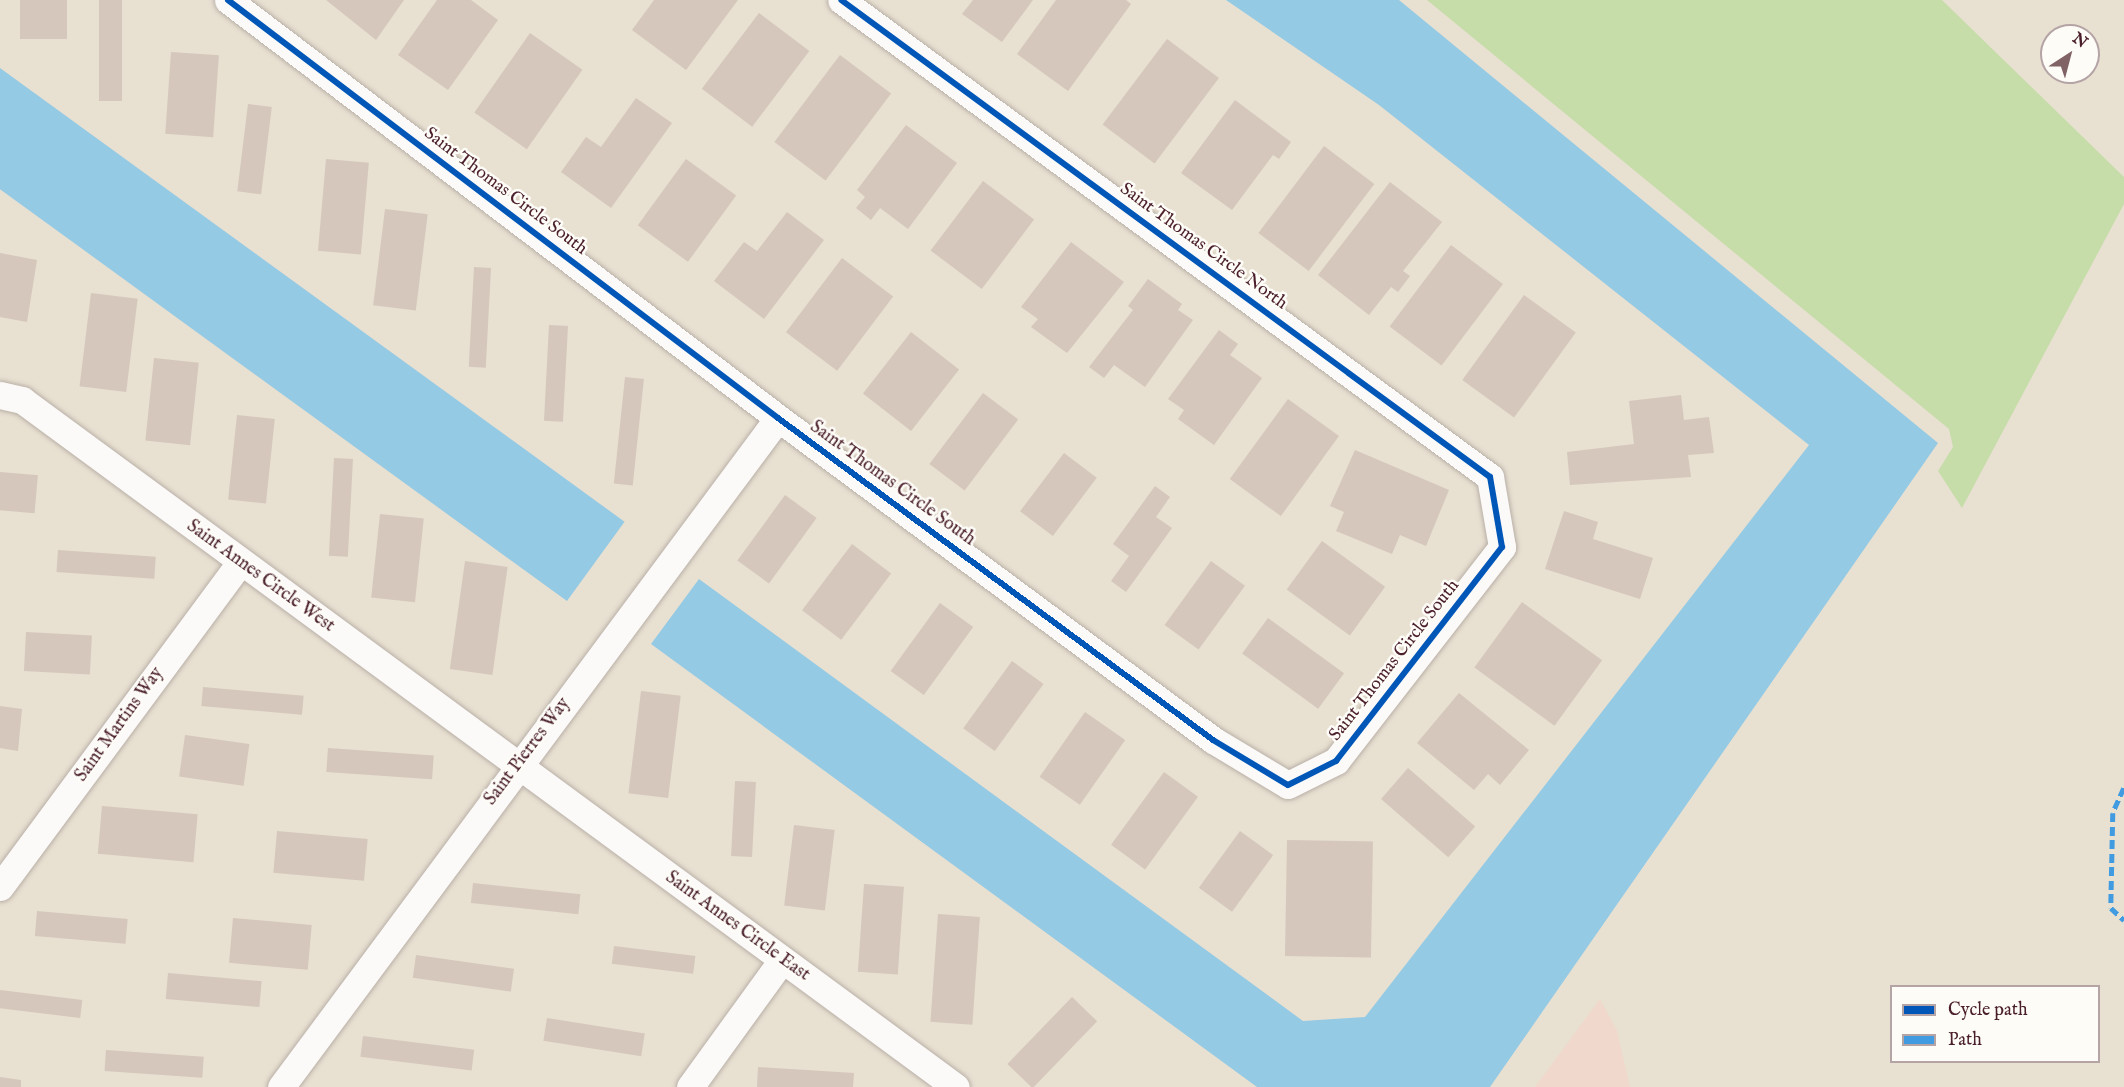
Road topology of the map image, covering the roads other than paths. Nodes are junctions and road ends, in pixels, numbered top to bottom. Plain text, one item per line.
1 (228, 0) edge
2 (841, 0) edge
3 (0, 395) edge
4 (778, 418) junction
5 (1502, 547) joint
6 (240, 563) junction
7 (518, 766) junction
8 (0, 887) edge
9 (782, 960) junction
10 (281, 1087) edge
11 (690, 1087) edge
12 (956, 1087) edge

1 - 4 street, Saint Thomas Circle South
2 - 5 street, Saint Thomas Circle North
3 - 6 street, Saint Annes Circle West
4 - 5 street, Saint Thomas Circle South
4 - 7 street, Saint Pierres Way
6 - 7 street, Saint Annes Circle West
6 - 8 street, Saint Martins Way
7 - 9 street, Saint Annes Circle East
7 - 10 street, Saint Pierres Way
9 - 11 street
9 - 12 street, Saint Annes Circle East

